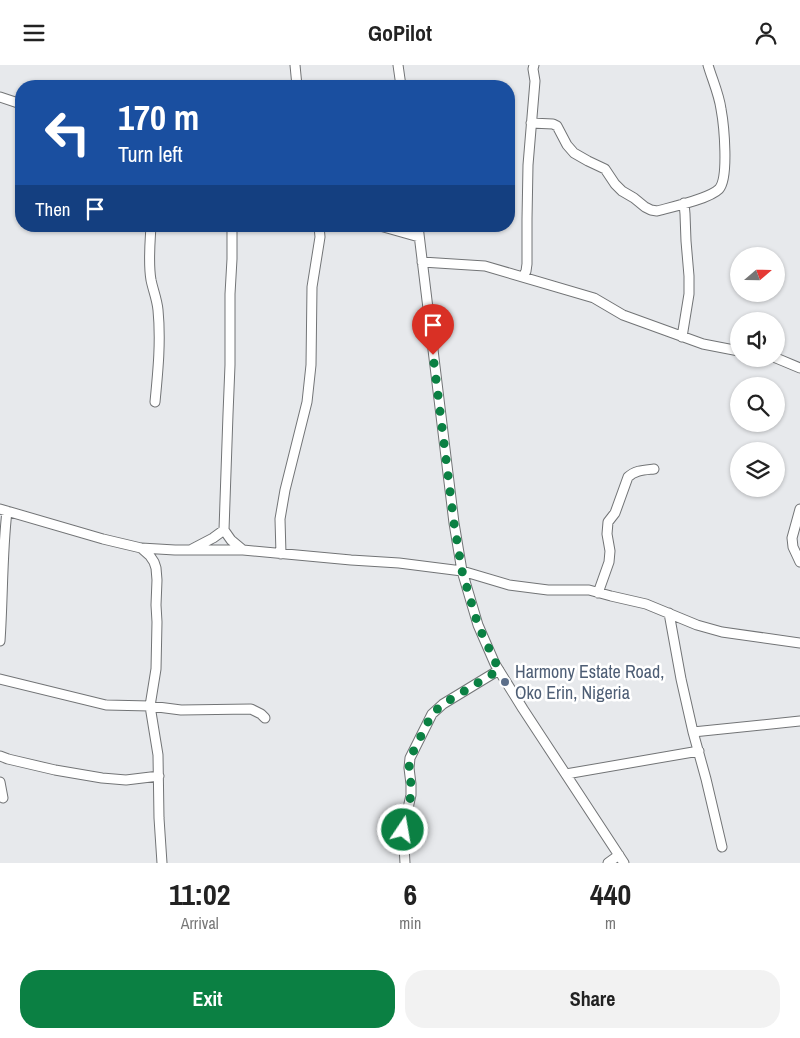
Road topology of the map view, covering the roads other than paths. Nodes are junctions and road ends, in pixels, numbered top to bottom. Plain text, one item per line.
1 (295, 65) edge
2 (398, 65) edge
3 (534, 65) edge
4 (708, 65) edge
5 (296, 80) edge
6 (400, 80) edge
7 (0, 97) edge
8 (15, 102) edge
9 (531, 123) junction
10 (684, 203) junction
11 (151, 232) edge
12 (232, 232) edge
13 (320, 232) edge
14 (401, 232) edge
15 (419, 232) edge
16 (419, 237) junction
17 (422, 262) junction
18 (523, 277) junction
19 (682, 337) junction
20 (730, 349) edge
21 (785, 362) edge
22 (800, 369) edge
23 (155, 402) dead end
24 (654, 469) dead end
25 (800, 509) edge
26 (3, 510) edge
27 (224, 530) junction
28 (141, 547) junction
29 (166, 549) junction
30 (191, 549) junction
31 (243, 550) junction
32 (281, 554) junction
33 (800, 562) edge
34 (156, 568) junction
35 (462, 571) junction
36 (598, 593) junction
37 (669, 613) junction
38 (0, 641) edge
39 (800, 643) edge
40 (499, 670) junction
41 (0, 679) edge
42 (150, 706) junction
43 (265, 718) dead end
44 (800, 721) edge
45 (693, 732) junction
46 (699, 751) junction
47 (0, 756) edge
48 (566, 774) junction
49 (159, 777) junction
50 (0, 782) edge
51 (2, 798) dead end
52 (722, 847) dead end
53 (622, 859) edge
54 (162, 863) edge
55 (405, 863) edge
56 (608, 863) edge

1 - 5 street
2 - 6 street
3 - 9 street
4 - 10 street
7 - 8 street
9 - 10 street
9 - 18 street
10 - 19 street
11 - 23 street
12 - 27 street
13 - 32 street
14 - 16 street
15 - 16 street
16 - 17 street
17 - 18 street
17 - 35 street
18 - 19 street
19 - 20 street
21 - 22 street
24 - 36 street
25 - 33 street
26 - 28 street
26 - 38 street
27 - 30 street
27 - 31 street
28 - 29 street
28 - 34 street
29 - 30 street
29 - 34 street
30 - 31 street
31 - 32 street
32 - 35 street
34 - 42 street
35 - 36 street
35 - 40 street
36 - 37 street
37 - 39 street
37 - 45 street
40 - 48 street
40 - 55 street
41 - 42 street
42 - 43 street
42 - 49 street
44 - 45 street
45 - 46 street
46 - 48 street
46 - 52 street
47 - 49 street
48 - 53 street
49 - 54 street
50 - 51 street
53 - 56 street

